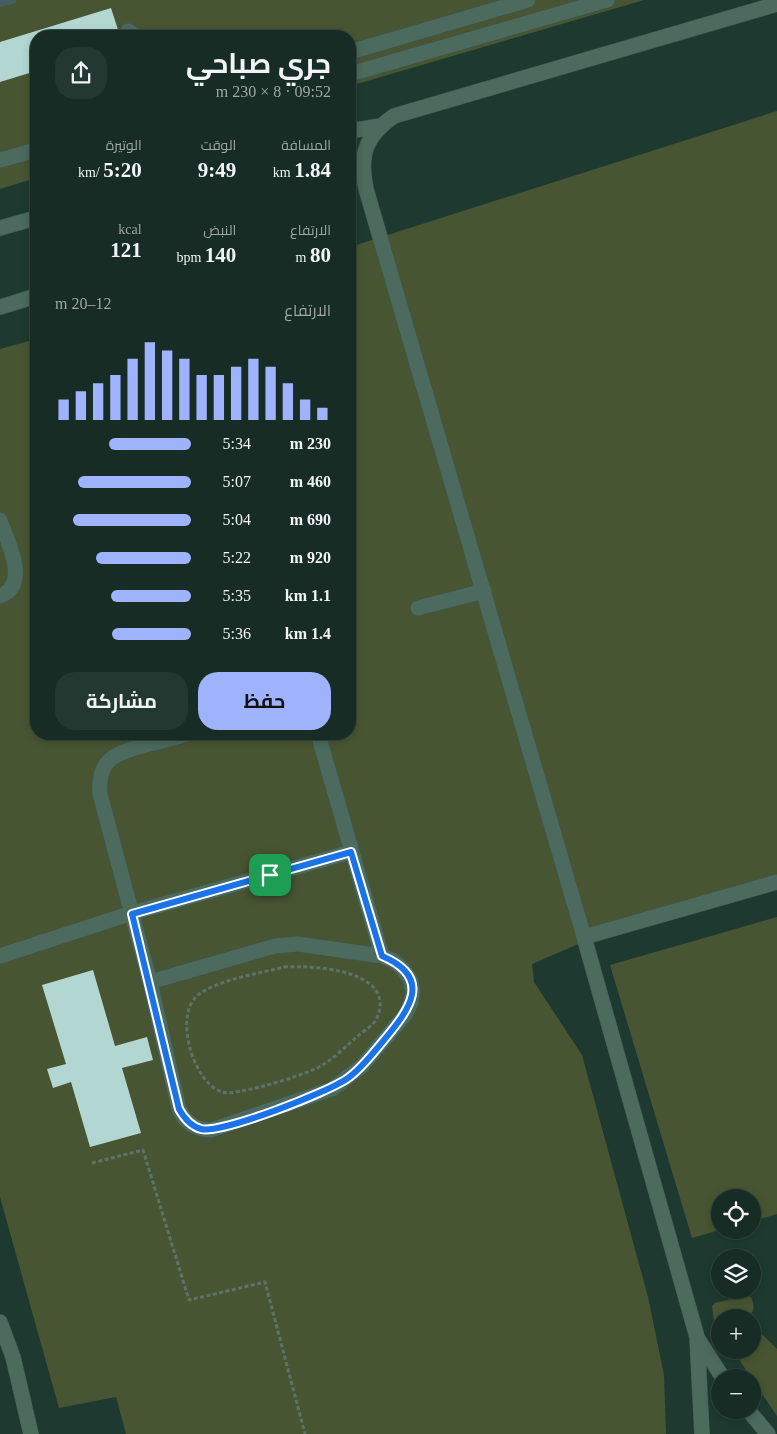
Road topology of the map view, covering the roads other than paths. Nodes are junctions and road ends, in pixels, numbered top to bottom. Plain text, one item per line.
1 (528, 0) edge
2 (607, 0) edge
3 (777, 4) edge
4 (356, 50) edge
5 (356, 72) edge
6 (380, 126) junction
7 (356, 130) edge
8 (30, 152) edge
9 (0, 160) edge
10 (30, 220) edge
11 (0, 228) edge
12 (30, 298) edge
13 (0, 307) edge
14 (0, 520) edge
15 (484, 591) junction
16 (0, 596) edge
17 (418, 608) dead end
18 (164, 740) edge
19 (320, 740) edge
20 (351, 852) junction
21 (777, 882) edge
22 (132, 914) junction
23 (584, 937) junction
24 (0, 956) edge
25 (382, 956) junction
26 (150, 982) junction
27 (0, 1322) edge
28 (697, 1337) junction
29 (717, 1369) edge
30 (756, 1419) edge
31 (31, 1434) edge
32 (702, 1434) edge
33 (768, 1434) edge

1 - 4 street
2 - 5 street
3 - 6 street
6 - 7 street
6 - 15 street
8 - 9 street
10 - 11 street
12 - 13 street
14 - 16 street
15 - 17 street
15 - 23 street
18 - 22 street
19 - 20 street
20 - 22 street
20 - 25 street
21 - 23 street
22 - 24 street
22 - 26 street
23 - 28 street
25 - 26 street
25 - 26 street
27 - 31 street
28 - 29 street
28 - 32 street
30 - 33 street

